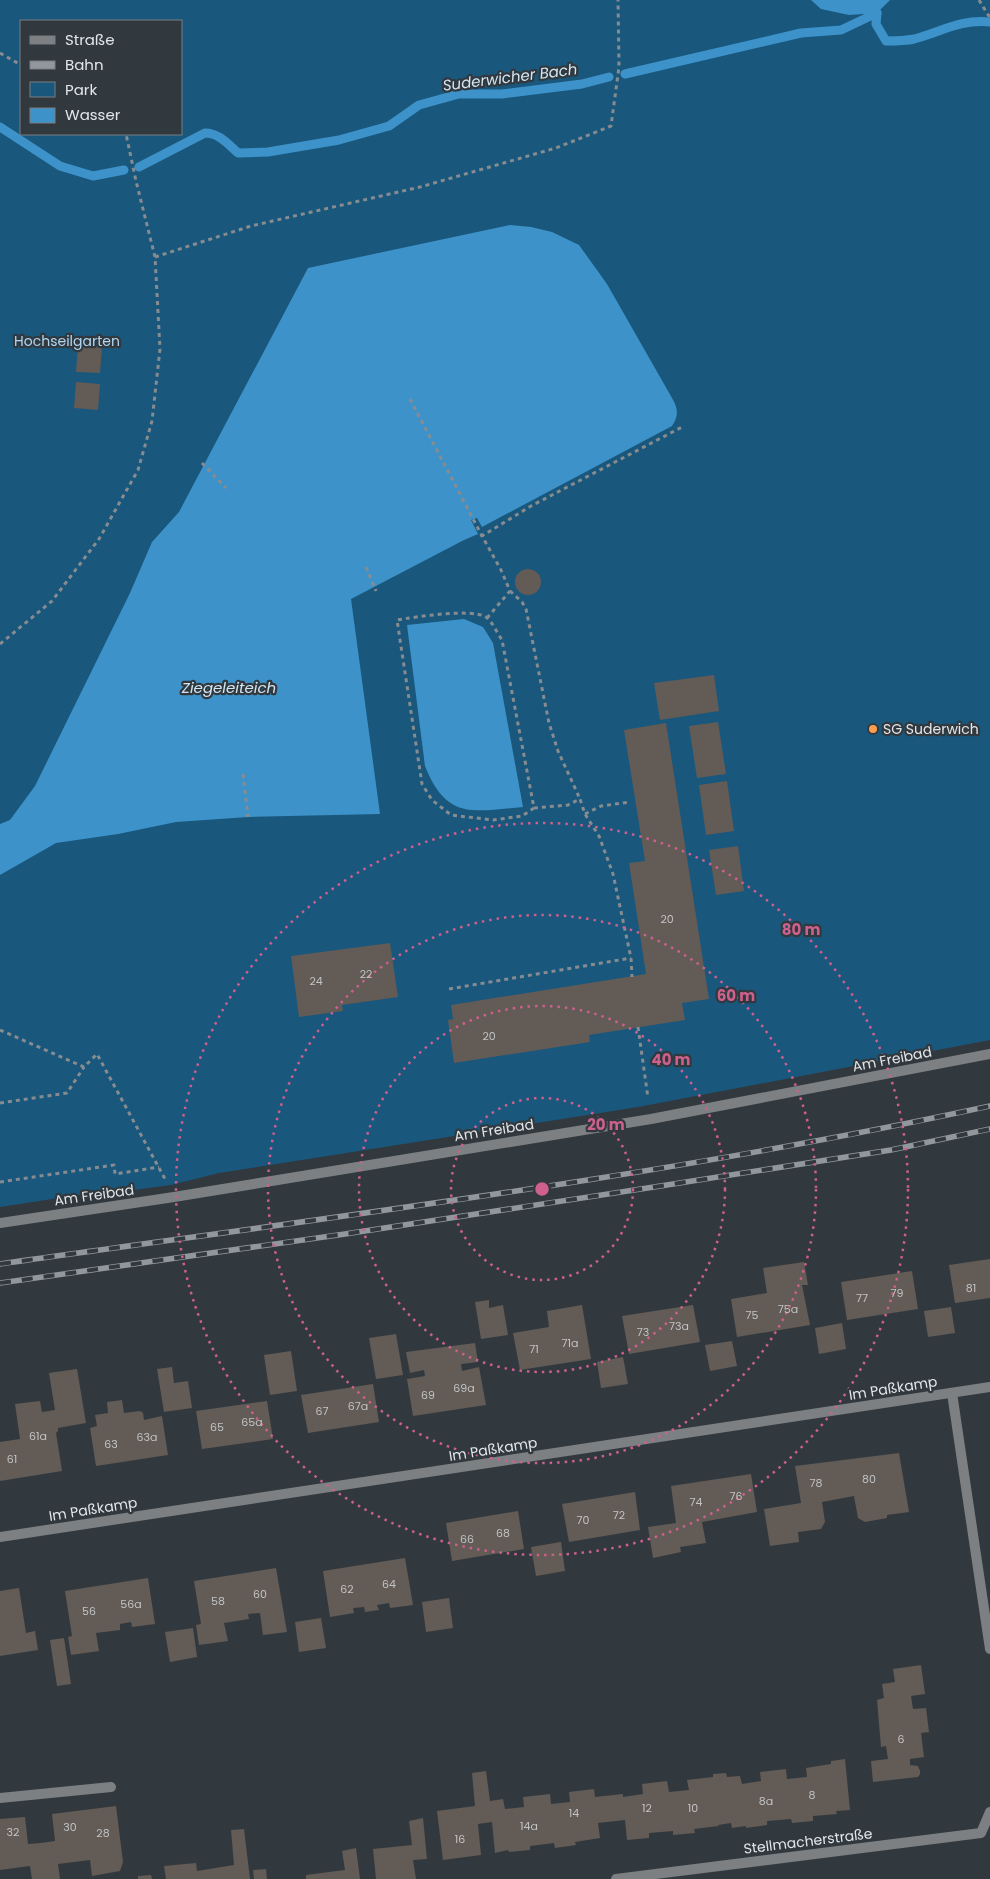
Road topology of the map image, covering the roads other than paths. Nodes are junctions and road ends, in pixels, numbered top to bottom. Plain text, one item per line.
1 (990, 1054) edge
2 (0, 1223) edge
3 (990, 1387) edge
4 (952, 1393) junction
5 (0, 1537) edge
6 (990, 1649) edge
7 (111, 1788) dead end
8 (0, 1798) edge
9 (990, 1812) edge
10 (616, 1879) edge

1 - 2 street, Am Freibad
3 - 4 street, Im Paßkamp
4 - 5 street, Im Paßkamp
4 - 6 street
7 - 8 street
9 - 10 street, Stellmacherstraße

